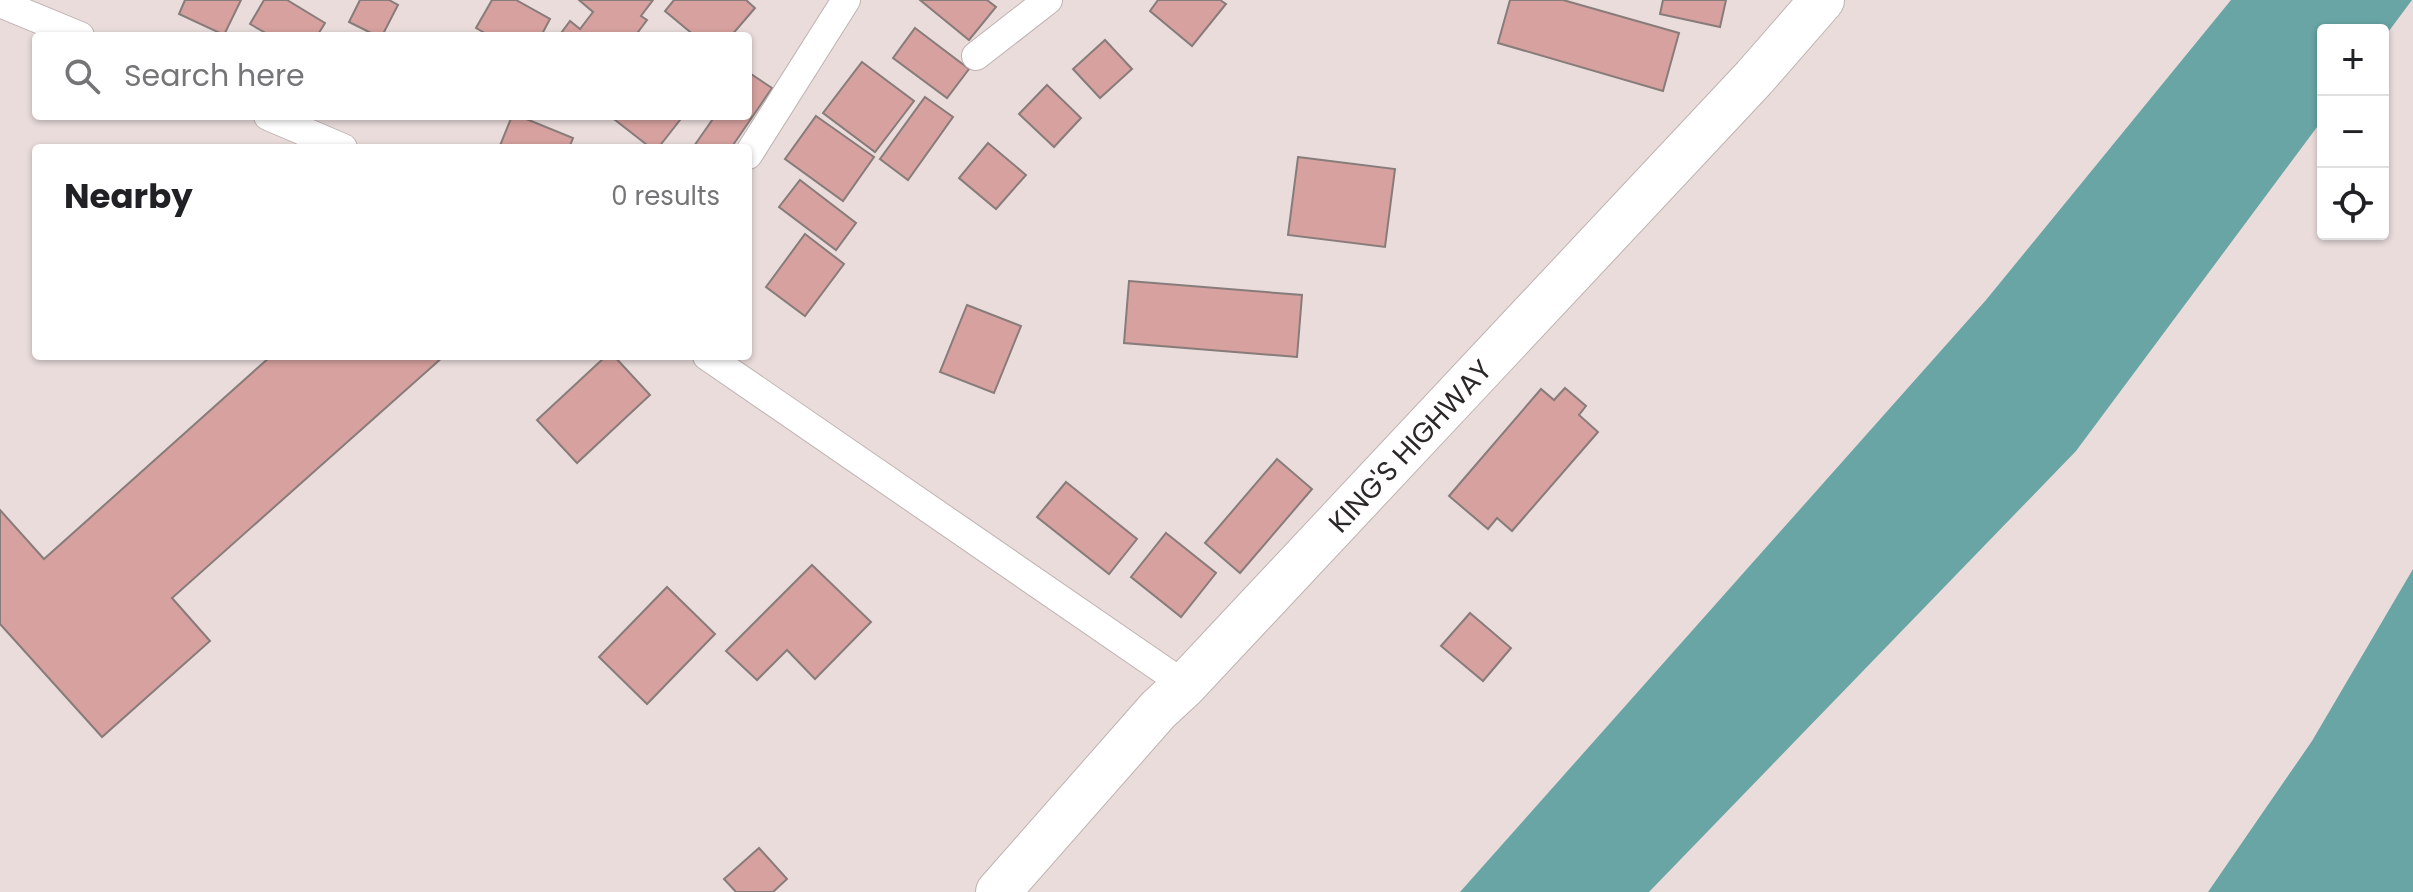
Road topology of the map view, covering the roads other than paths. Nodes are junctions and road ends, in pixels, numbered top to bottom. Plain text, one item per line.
1 (846, 0) edge
2 (1048, 0) edge
3 (1822, 0) edge
4 (3, 2) edge
5 (71, 32) edge
6 (976, 56) dead end
7 (277, 120) edge
8 (334, 144) edge
9 (752, 149) edge
10 (713, 360) edge
11 (1185, 685) junction
12 (998, 892) edge

1 - 9 street
2 - 6 street
3 - 11 highway, KING'S HIGHWAY
4 - 5 street
7 - 8 street
10 - 11 street
11 - 12 highway, KING'S HIGHWAY

